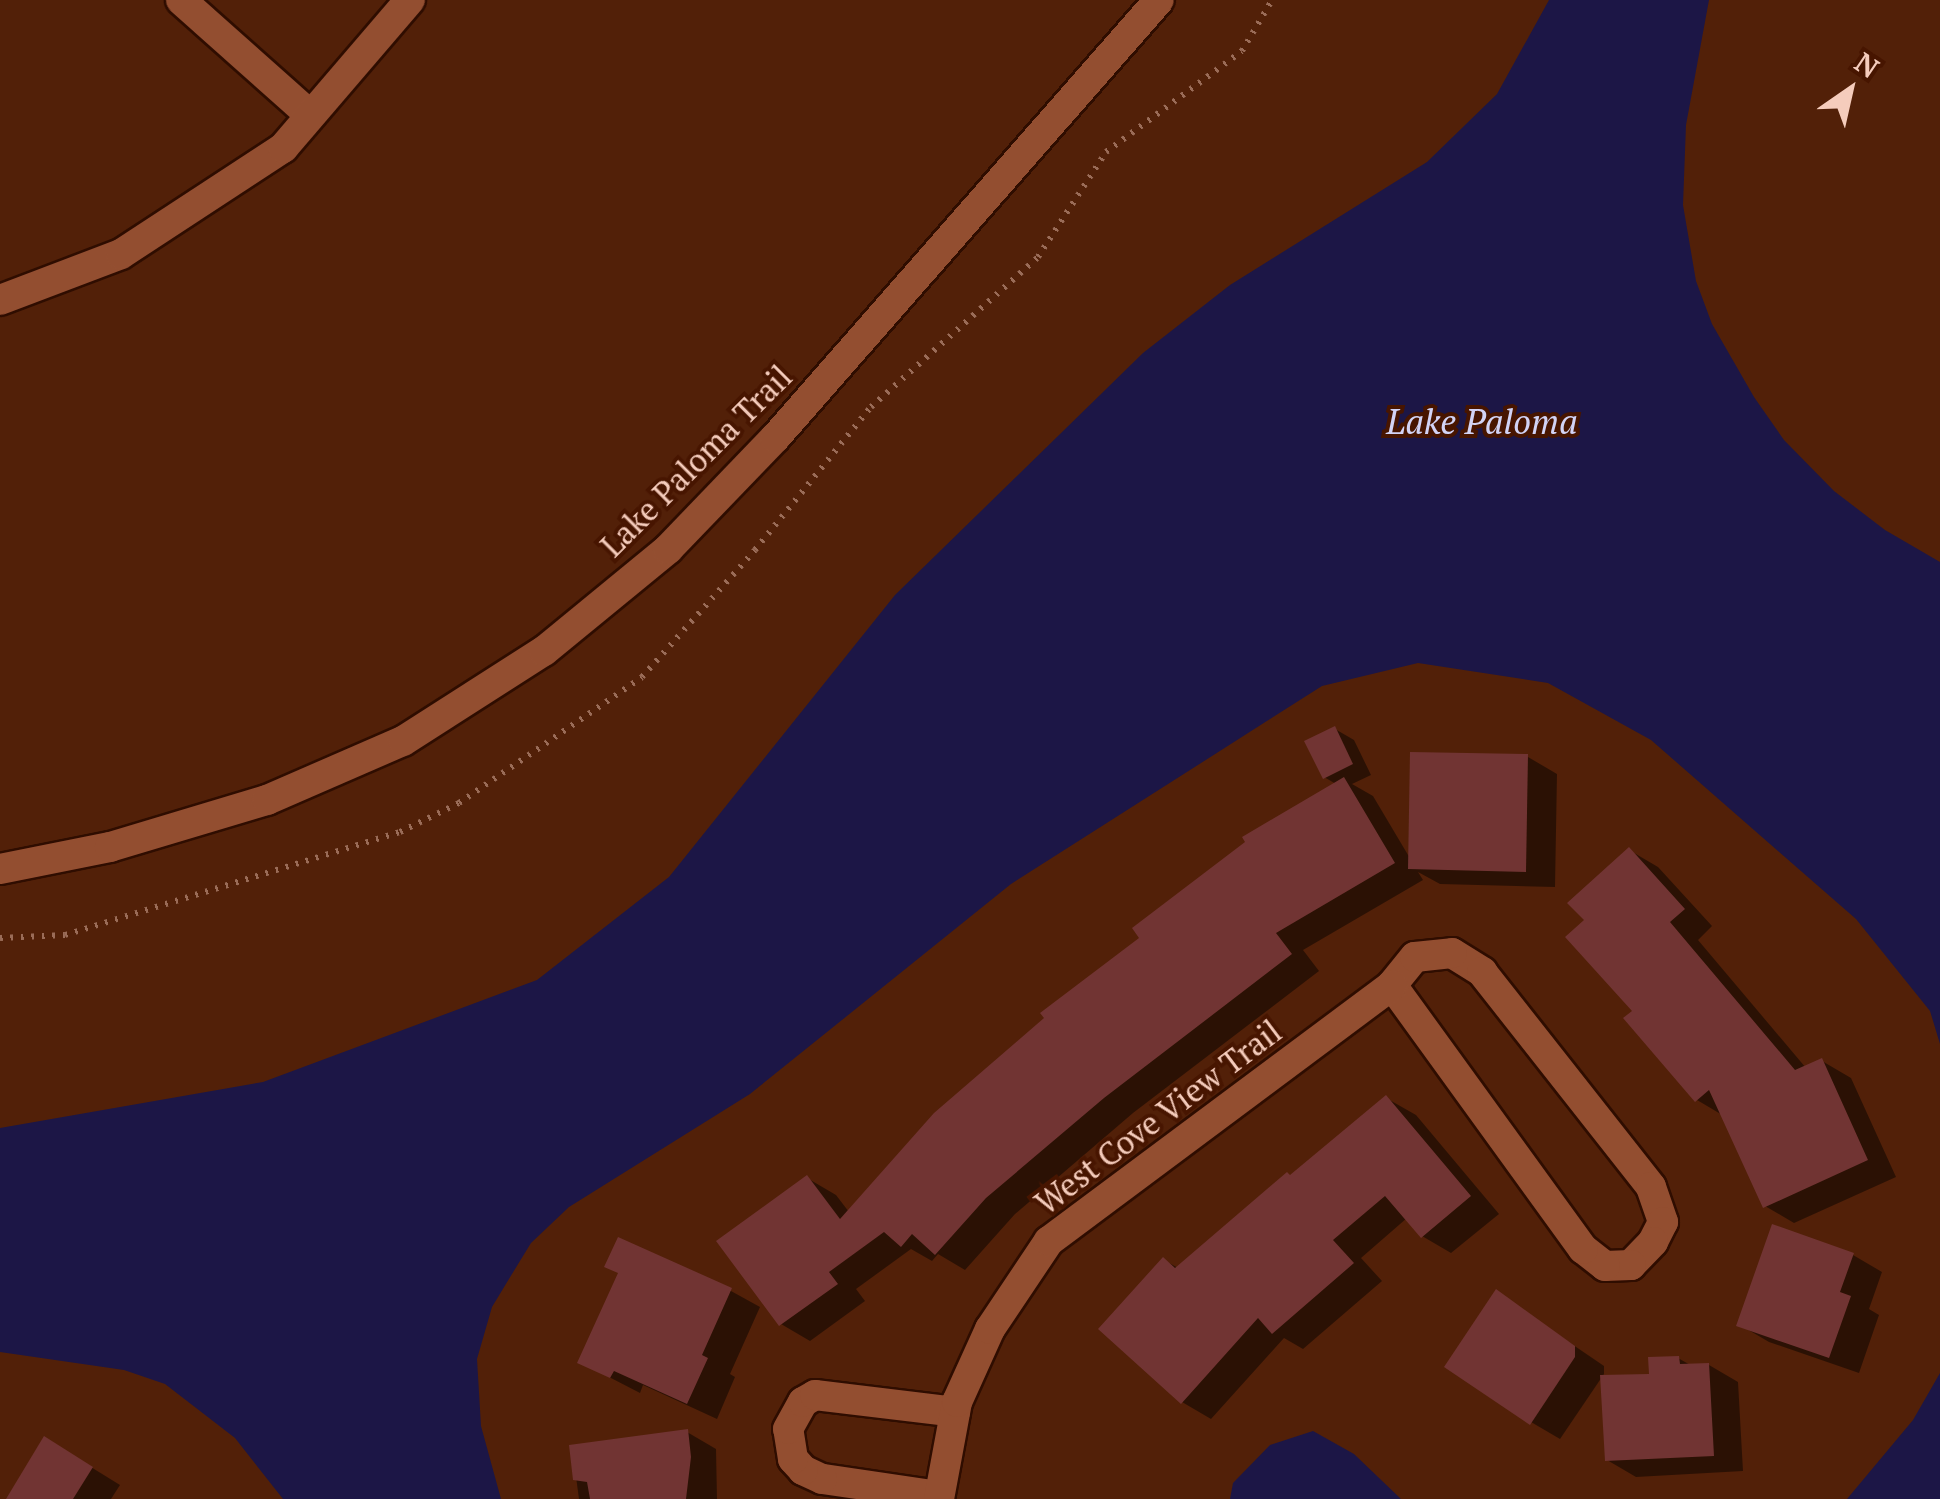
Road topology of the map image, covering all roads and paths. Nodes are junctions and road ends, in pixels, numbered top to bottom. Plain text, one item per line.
1 (181, 0) edge
2 (410, 0) edge
3 (1159, 0) edge
4 (310, 115) junction
5 (0, 300) edge
6 (0, 869) edge
7 (1392, 985) junction
8 (954, 1412) junction
9 (939, 1497) edge

1 - 4 street
2 - 4 street
3 - 6 street, Lake Paloma Trail
4 - 5 street
7 - 7 street, West Cove View Trail
7 - 8 street, West Cove View Trail
8 - 9 street, West Cove View Trail
8 - 9 street

